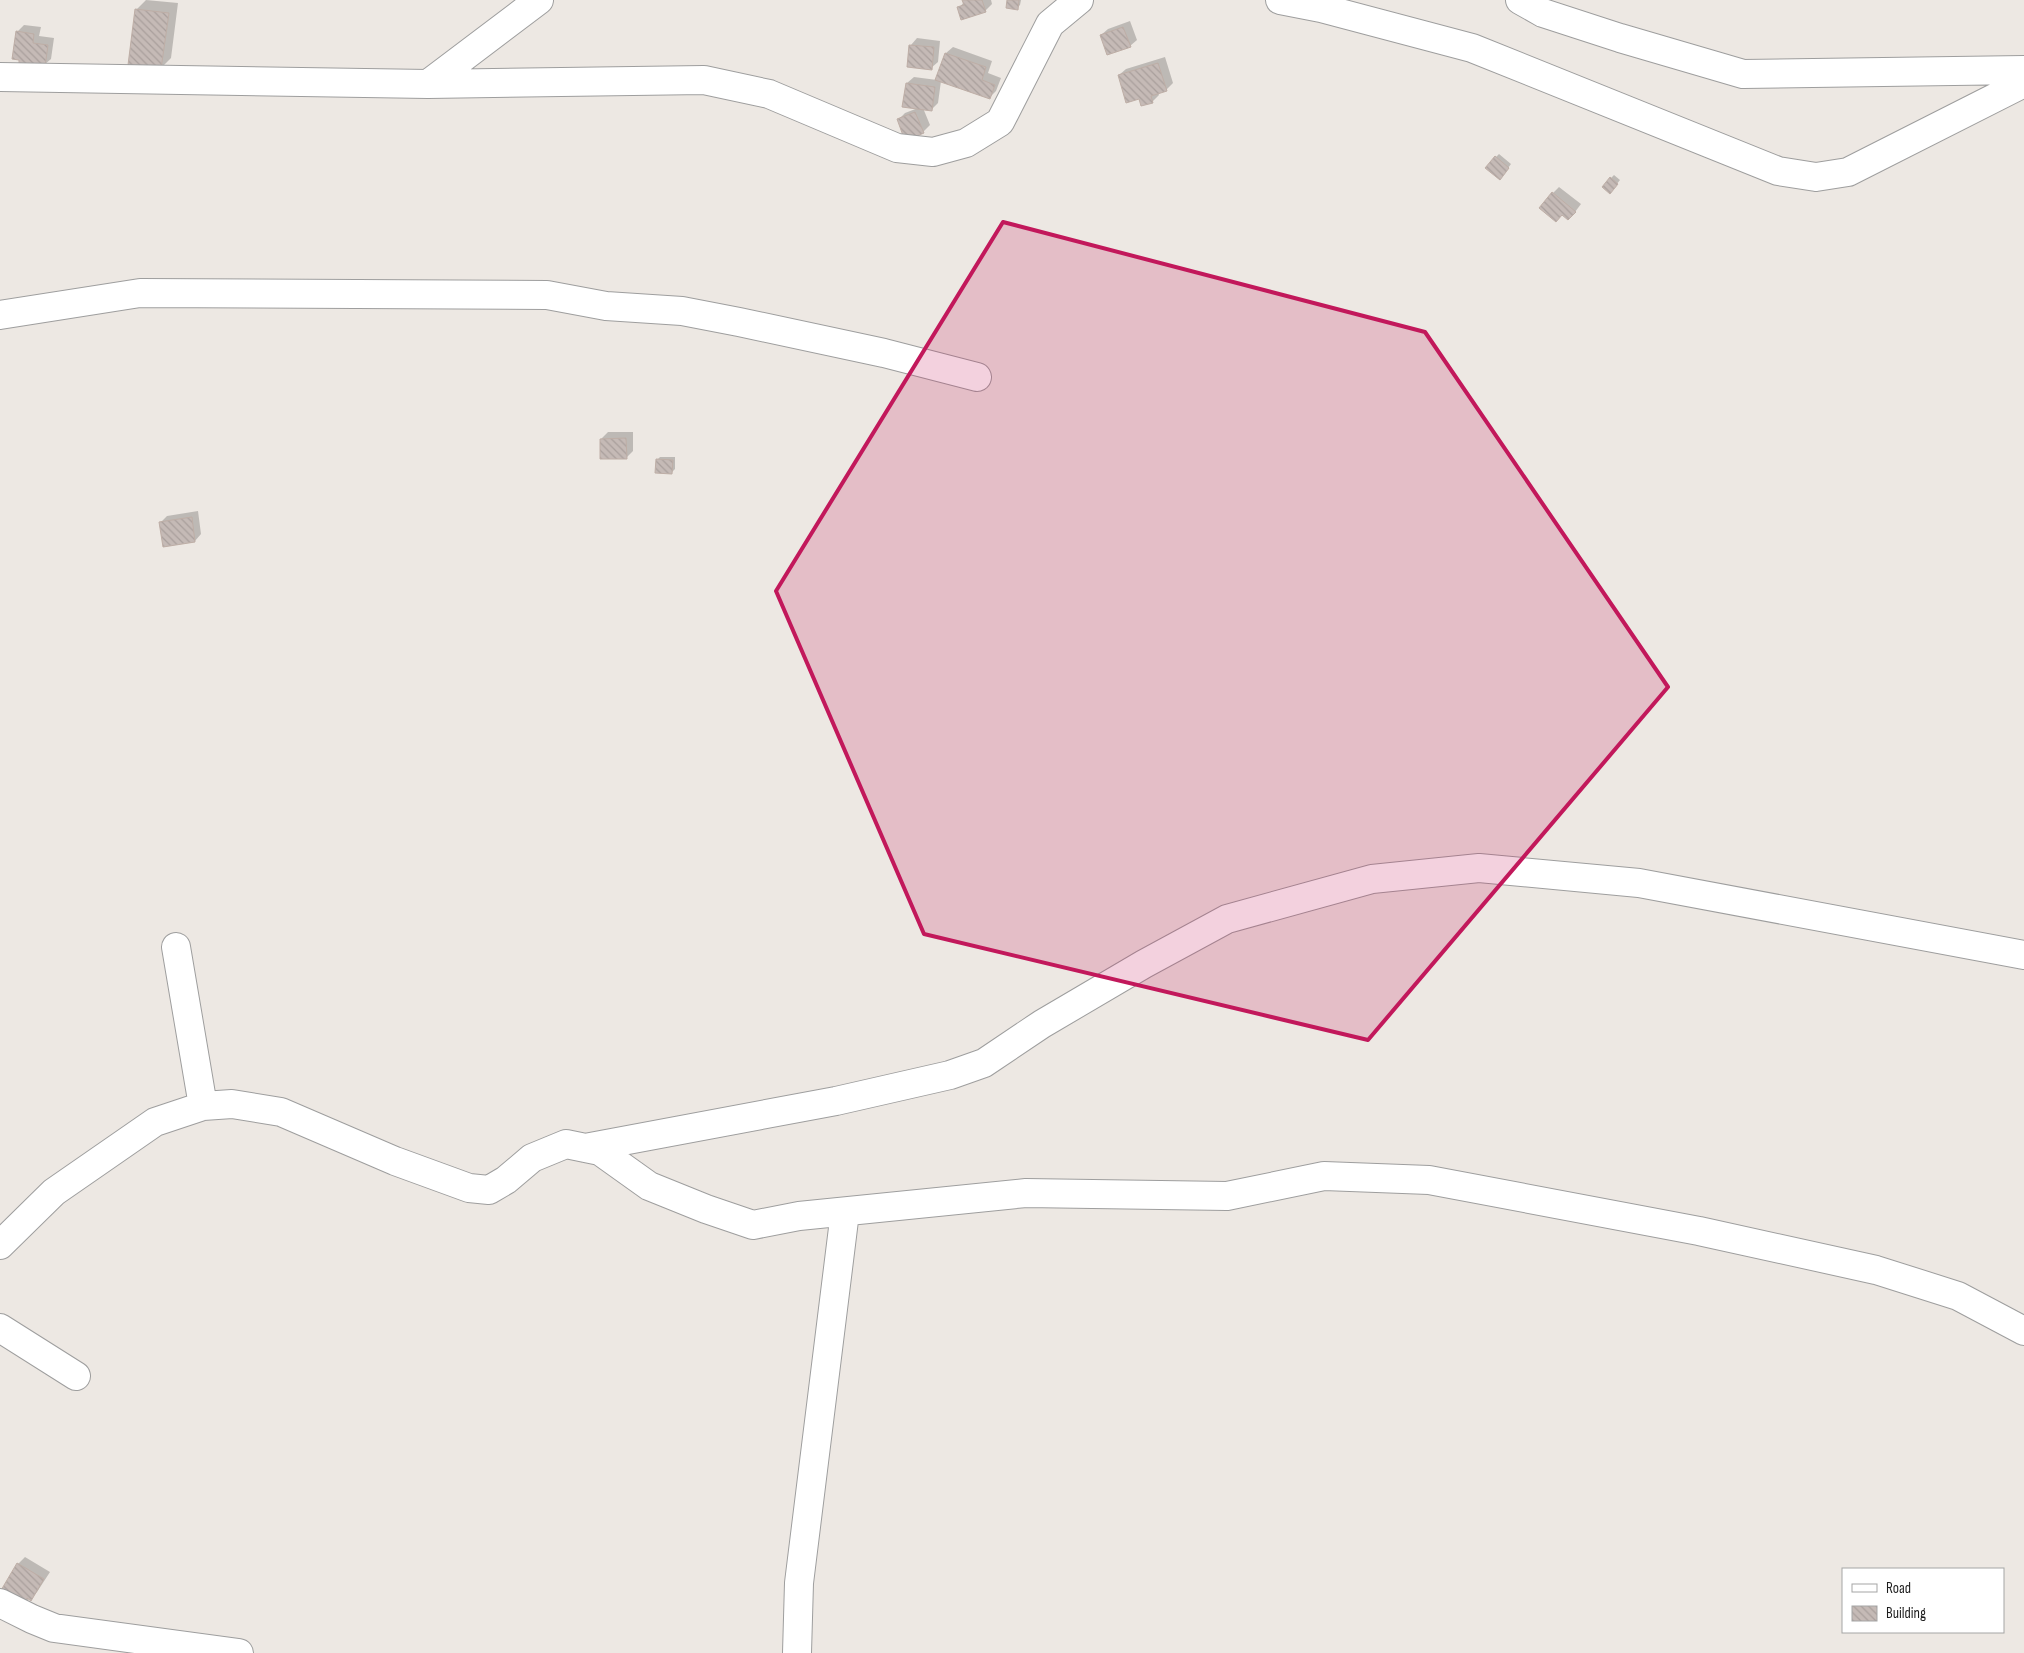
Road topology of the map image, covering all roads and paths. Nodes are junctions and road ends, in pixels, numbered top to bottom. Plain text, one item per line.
1 (539, 0) edge
2 (1079, 0) edge
3 (1280, 0) edge
4 (1520, 0) edge
5 (2024, 70) edge
6 (0, 76) edge
7 (2024, 83) edge
8 (428, 84) junction
9 (0, 315) edge
10 (977, 377) dead end
11 (176, 947) dead end
12 (2024, 955) edge
13 (203, 1106) junction
14 (585, 1148) junction
15 (845, 1212) junction
16 (0, 1245) edge
17 (0, 1328) edge
18 (2024, 1331) edge
19 (76, 1376) dead end
20 (0, 1603) edge
21 (239, 1653) edge
22 (796, 1653) edge

1 - 8 street
2 - 8 street
3 - 7 street
4 - 5 street
6 - 8 street
9 - 10 street
11 - 13 street
12 - 14 street
13 - 14 street
13 - 16 street
14 - 15 street
15 - 18 street
15 - 22 street
17 - 19 street
20 - 21 street

